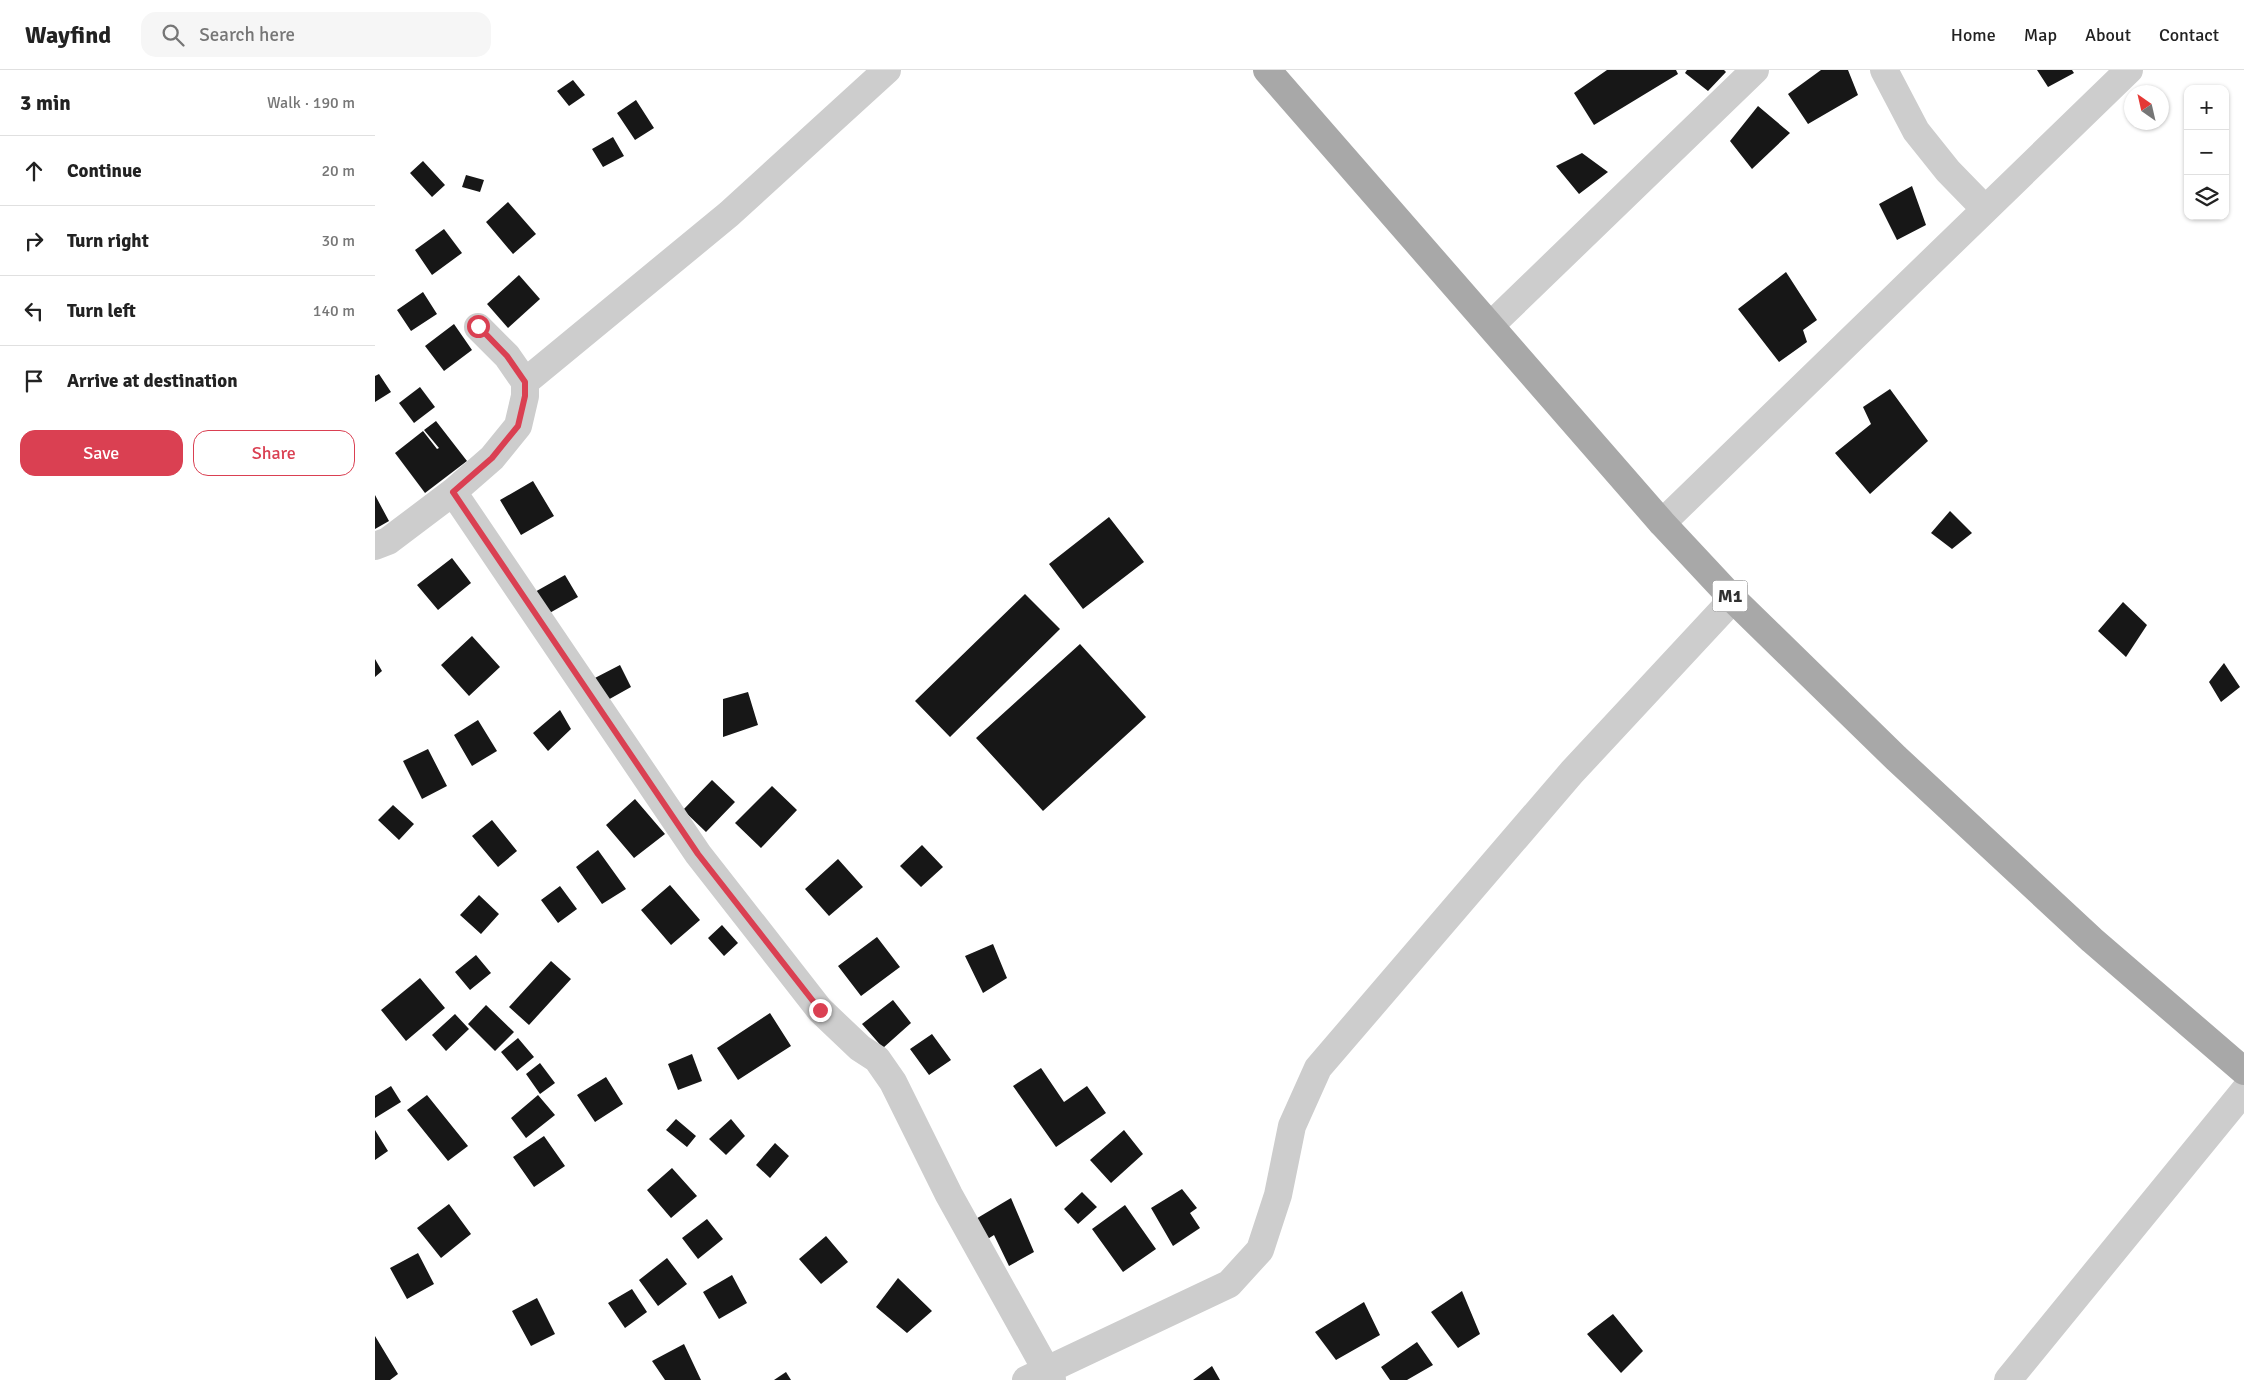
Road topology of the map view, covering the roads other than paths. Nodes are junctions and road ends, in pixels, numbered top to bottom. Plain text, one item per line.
1 (887, 70) edge
2 (1267, 70) edge
3 (1755, 70) edge
4 (1884, 70) edge
5 (2129, 70) edge
6 (1985, 208) junction
7 (1491, 325) junction
8 (478, 326) dead end
9 (525, 382) junction
10 (453, 492) junction
11 (1662, 523) junction
12 (375, 546) edge
13 (1733, 599) junction
14 (2244, 1071) edge
15 (2244, 1091) edge
16 (1041, 1377) edge
17 (2008, 1380) edge

1 - 9 street
2 - 7 main road, M1
3 - 7 street
4 - 6 street
5 - 6 street
6 - 11 street
7 - 11 main road, M1
8 - 9 street
9 - 10 street
10 - 12 street
10 - 16 street
11 - 13 main road, M1
13 - 14 main road, M1
13 - 16 street
15 - 17 street

